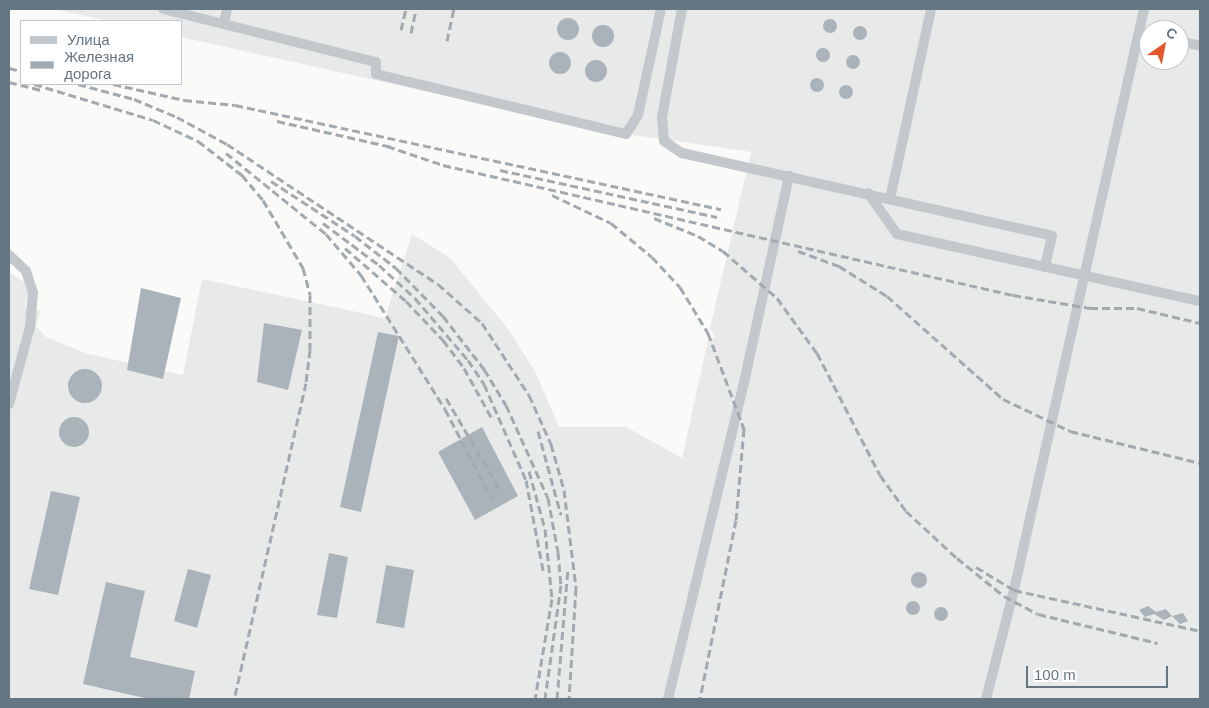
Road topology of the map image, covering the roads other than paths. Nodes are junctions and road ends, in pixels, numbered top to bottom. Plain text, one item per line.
1 (163, 9) edge
2 (227, 9) edge
3 (661, 9) edge
4 (682, 9) edge
5 (931, 9) edge
6 (1144, 9) edge
7 (224, 23) junction
8 (1138, 33) joint
9 (789, 176) junction
10 (868, 193) junction
11 (890, 199) junction
12 (9, 255) edge
13 (1045, 267) junction
14 (1082, 276) junction
15 (1200, 301) edge
16 (9, 404) edge
17 (668, 699) edge
18 (986, 699) edge

1 - 7 street
2 - 7 street
3 - 7 street
4 - 9 street
5 - 11 street
6 - 8 street
8 - 14 street
9 - 10 street
9 - 17 street
10 - 11 street
10 - 13 street
11 - 13 street
12 - 16 street
13 - 14 street
14 - 15 street
14 - 18 street

